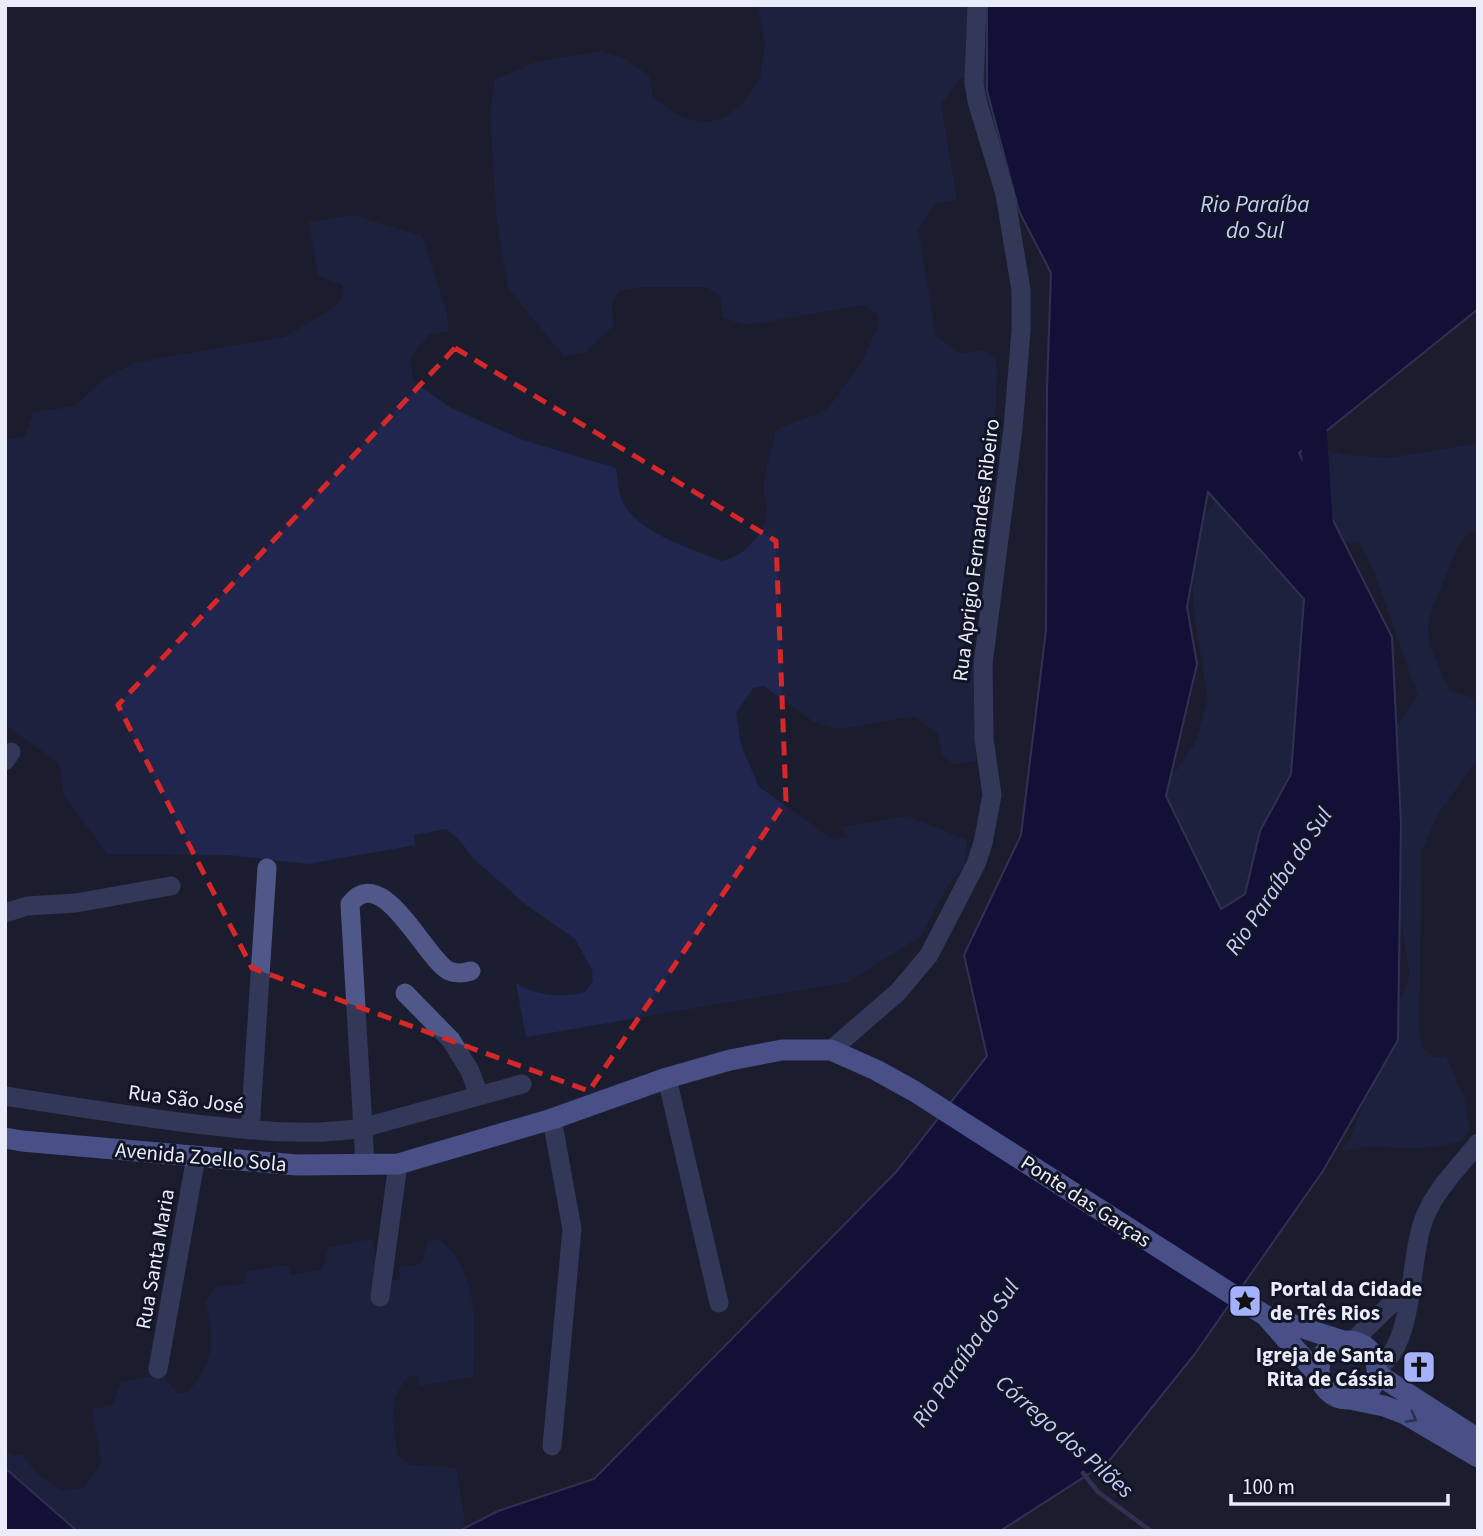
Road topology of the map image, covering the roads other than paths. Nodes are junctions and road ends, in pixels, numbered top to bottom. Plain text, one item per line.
1 (976, 5) edge
2 (267, 868) dead end
3 (171, 886) dead end
4 (5, 914) edge
5 (471, 971) dead end
6 (405, 993) dead end
7 (831, 1050) junction
8 (667, 1078) junction
9 (522, 1084) dead end
10 (914, 1091) joint
11 (479, 1095) junction
12 (5, 1096) edge
13 (552, 1119) junction
14 (362, 1128) junction
15 (250, 1130) junction
16 (5, 1138) edge
17 (1478, 1143) edge
18 (196, 1157) junction
19 (365, 1164) junction
20 (398, 1164) junction
21 (1409, 1290) junction
22 (380, 1297) dead end
23 (719, 1303) dead end
24 (1262, 1314) junction
25 (1348, 1341) junction
26 (158, 1368) dead end
27 (1377, 1372) junction
28 (1319, 1376) junction
29 (1348, 1399) junction
30 (1478, 1438) edge
31 (552, 1446) dead end
32 (1478, 1457) edge

1 - 7 street, Rua Aprigio Fernandes Ribeiro
2 - 15 street
3 - 4 street
5 - 14 street
6 - 11 street
7 - 8 main road, Avenida Zoello Sola
7 - 10 main road, Avenida Zoello Sola
8 - 13 main road, Avenida Zoello Sola
8 - 23 street
9 - 11 street, Rua São José
10 - 24 main road, Ponte das Garças
11 - 14 street, Rua São José
12 - 15 street, Rua São José
13 - 20 main road, Avenida Zoello Sola
13 - 31 street
14 - 15 street, Rua São José
14 - 19 street
16 - 18 main road, Avenida Zoello Sola
17 - 21 street
18 - 19 main road, Avenida Zoello Sola
18 - 26 street, Rua Santa Maria
19 - 20 main road, Avenida Zoello Sola
20 - 22 street
21 - 25 street
21 - 27 street
24 - 25 main road
24 - 28 main road
25 - 27 main road
25 - 28 main road
27 - 29 main road
27 - 30 main road
28 - 29 main road
29 -> 32 main road

